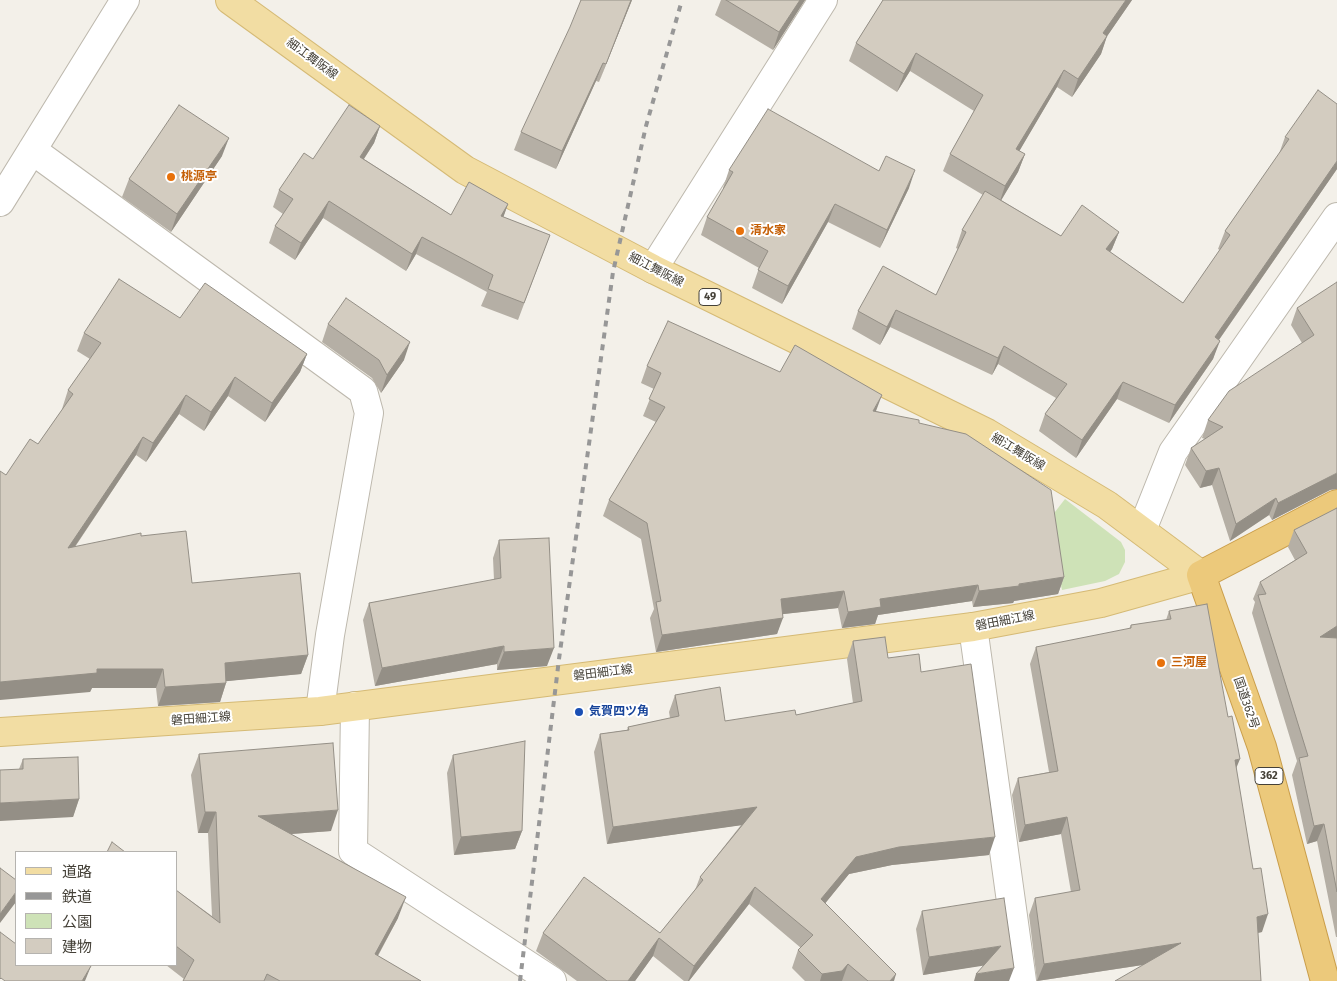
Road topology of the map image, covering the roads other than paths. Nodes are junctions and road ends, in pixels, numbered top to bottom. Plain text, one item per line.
1 (125, 0) edge
2 (230, 0) edge
3 (823, 0) edge
4 (32, 150) junction
5 (0, 202) edge
6 (1337, 217) edge
7 (654, 269) junction
8 (1337, 504) edge
9 (1142, 530) junction
10 (1201, 575) junction
11 (973, 627) junction
12 (355, 706) junction
13 (320, 711) junction
14 (0, 732) edge
15 (552, 981) edge
16 (1022, 981) edge
17 (1325, 981) edge

1 - 4 street
2 - 7 main road, 細江舞阪線 / 49
3 - 7 street
4 - 5 street
4 - 13 street
6 - 9 street
7 - 9 main road, 細江舞阪線 / 49
8 - 10 highway
9 - 10 main road, 細江舞阪線 / 49
10 - 11 main road, 磐田細江線
10 - 17 highway, 国道362号 / 362
11 - 12 main road, 磐田細江線
11 - 16 street
12 - 13 main road, 磐田細江線
12 - 15 street
13 - 14 main road, 磐田細江線

